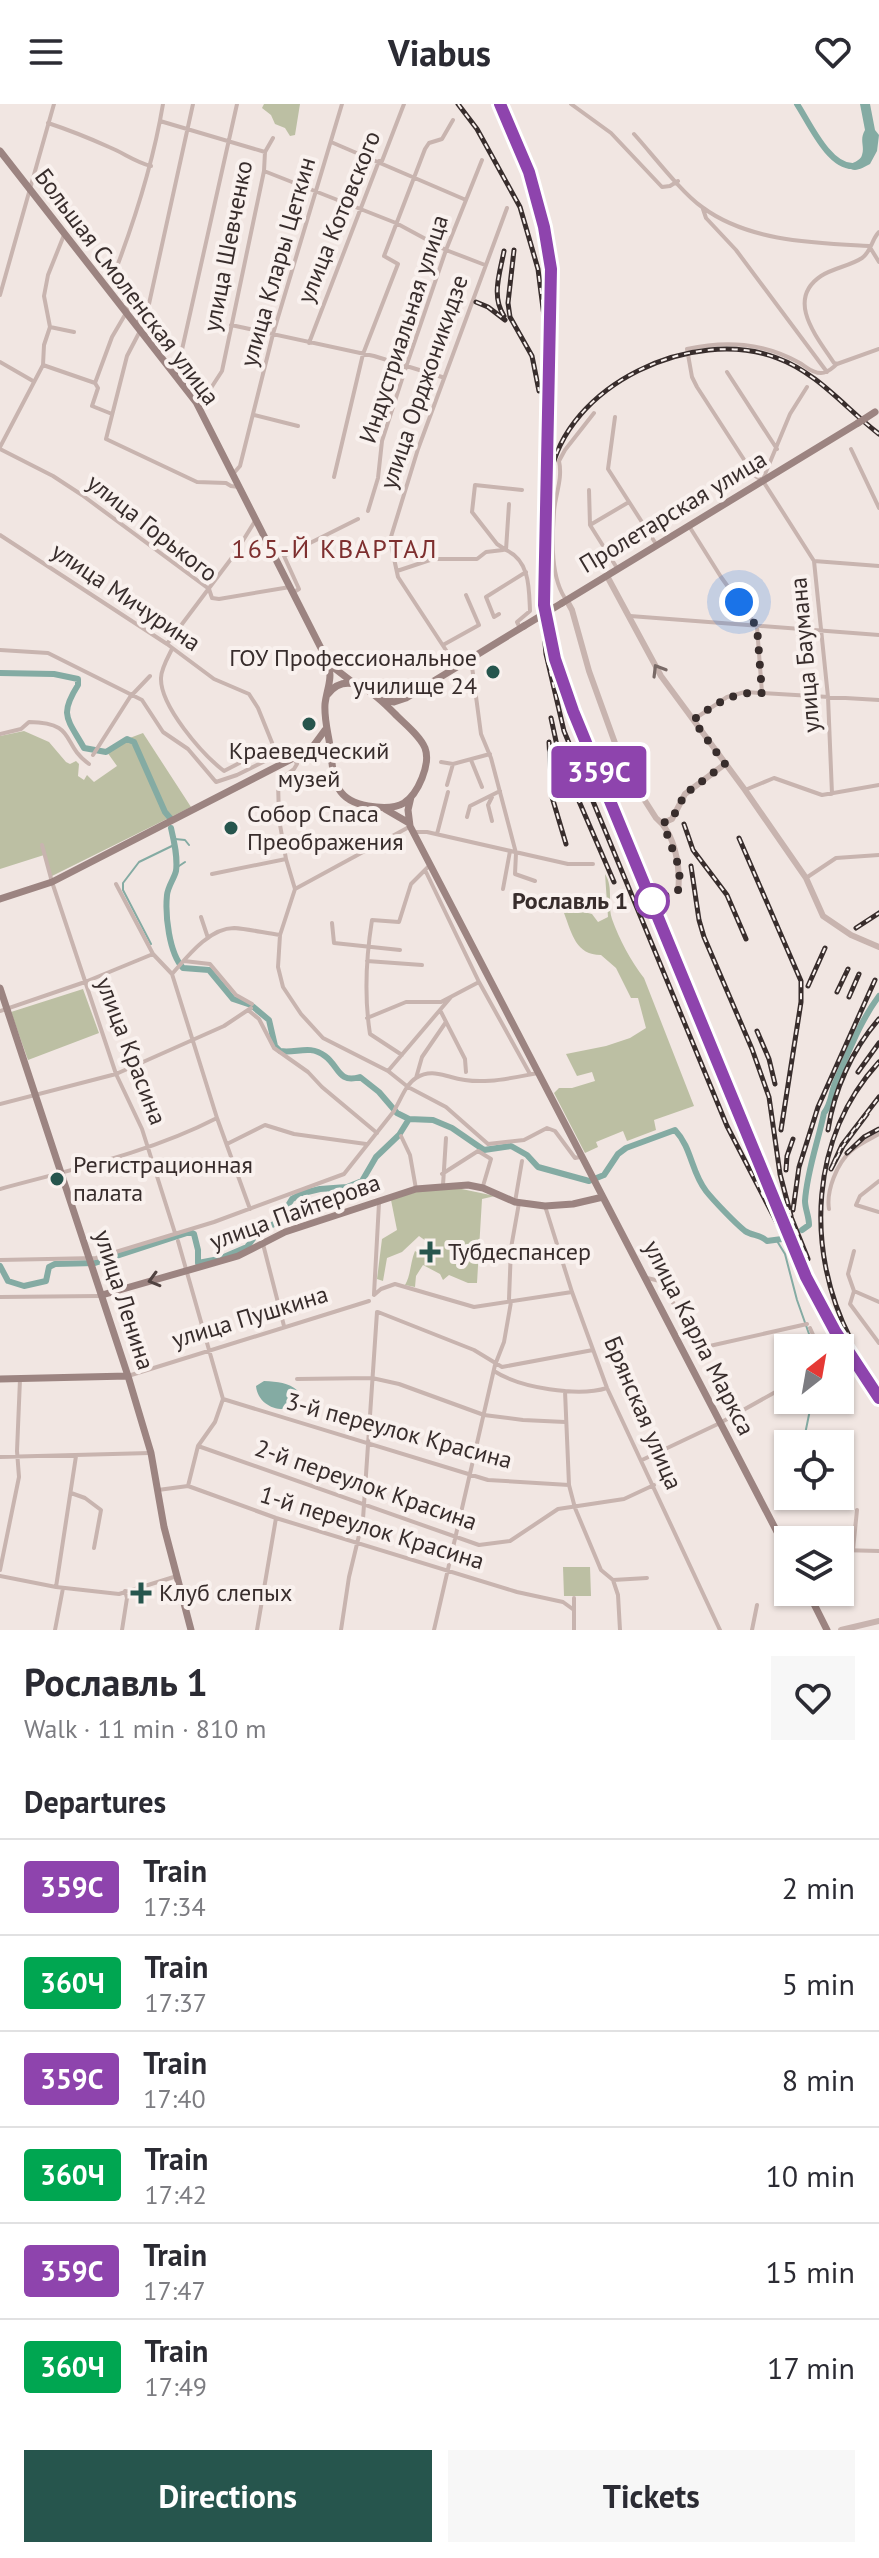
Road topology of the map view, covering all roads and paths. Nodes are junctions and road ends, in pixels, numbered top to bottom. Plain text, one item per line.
1 (54, 104) edge
2 (163, 104) edge
3 (193, 104) edge
4 (237, 104) edge
5 (342, 104) edge
6 (404, 104) edge
7 (571, 104) edge
8 (453, 120) dead end
9 (160, 121) junction
10 (48, 123) junction
11 (189, 128) junction
12 (634, 134) dead end
13 (273, 138) dead end
14 (228, 140) junction
15 (331, 142) junction
16 (0, 151) edge
17 (265, 152) junction
18 (482, 160) dead end
19 (3, 161) edge
20 (379, 161) junction
21 (151, 166) junction
22 (264, 171) junction
23 (413, 177) junction
24 (678, 181) junction
25 (316, 192) junction
26 (31, 194) junction
27 (466, 200) junction
28 (702, 207) junction
29 (507, 208) dead end
30 (359, 209) junction
31 (396, 223) junction
32 (879, 232) edge
33 (64, 235) junction
34 (871, 248) junction
35 (446, 250) junction
36 (0, 260) edge
37 (879, 262) edge
38 (9, 264) junction
39 (485, 265) junction
40 (0, 295) edge
41 (127, 315) junction
42 (231, 325) junction
43 (50, 327) junction
44 (137, 328) junction
45 (74, 332) dead end
46 (273, 334) junction
47 (309, 343) junction
48 (879, 349) edge
49 (363, 354) junction
50 (0, 362) edge
51 (837, 364) junction
52 (43, 365) junction
53 (406, 367) junction
54 (173, 370) junction
55 (727, 372) dead end
56 (827, 372) junction
57 (443, 377) junction
58 (33, 381) junction
59 (95, 383) junction
60 (807, 387) dead end
61 (196, 402) junction
62 (877, 411) edge
63 (594, 413) dead end
64 (112, 414) junction
65 (254, 415) junction
66 (615, 417) dead end
67 (298, 426) dead end
68 (0, 448) edge
69 (777, 449) junction
70 (851, 449) dead end
71 (233, 474) junction
72 (334, 477) dead end
73 (763, 481) junction
74 (239, 487) junction
75 (522, 490) dead end
76 (589, 490) dead end
77 (629, 502) junction
78 (509, 504) dead end
79 (879, 508) edge
80 (368, 511) dead end
81 (256, 519) junction
82 (358, 519) dead end
83 (590, 525) junction
84 (689, 526) junction
85 (0, 535) edge
86 (657, 547) junction
87 (506, 550) junction
88 (814, 561) junction
89 (879, 566) edge
90 (618, 570) junction
91 (397, 571) junction
92 (526, 572) junction
93 (607, 576) junction
94 (209, 589) junction
95 (292, 590) junction
96 (466, 595) dead end
97 (212, 598) junction
98 (564, 602) junction
99 (197, 605) junction
100 (499, 614) dead end
101 (630, 616) junction
102 (522, 627) junction
103 (757, 627) junction
104 (822, 631) junction
105 (879, 635) edge
106 (167, 644) junction
107 (443, 645) junction
108 (173, 648) junction
109 (0, 650) edge
110 (471, 659) junction
111 (328, 662) junction
112 (457, 667) junction
113 (150, 676) dead end
114 (356, 684) junction
115 (762, 693) junction
116 (328, 694) junction
117 (131, 696) junction
118 (828, 697) junction
119 (381, 698) junction
120 (406, 698) junction
121 (879, 700) edge
122 (693, 720) junction
123 (403, 722) junction
124 (326, 728) junction
125 (0, 734) edge
126 (311, 749) junction
127 (490, 754) junction
128 (93, 755) dead end
129 (277, 755) junction
130 (294, 758) junction
131 (471, 760) junction
132 (266, 761) junction
133 (332, 762) junction
134 (441, 762) dead end
135 (283, 763) junction
136 (89, 764) dead end
137 (453, 764) junction
138 (725, 764) junction
139 (447, 785) dead end
140 (879, 785) edge
141 (482, 787) dead end
142 (745, 790) junction
143 (500, 791) junction
144 (448, 792) dead end
145 (832, 794) junction
146 (412, 795) junction
147 (493, 795) junction
148 (379, 808) junction
149 (467, 817) dead end
150 (492, 821) dead end
151 (663, 823) junction
152 (411, 827) junction
153 (437, 834) junction
154 (42, 845) dead end
155 (513, 852) junction
156 (879, 855) edge
157 (286, 859) junction
158 (593, 864) dead end
159 (428, 868) junction
160 (212, 874) dead end
161 (806, 878) junction
162 (535, 881) dead end
163 (52, 882) junction
164 (116, 884) dead end
165 (295, 889) junction
166 (503, 889) dead end
167 (678, 891) dead end
168 (0, 899) edge
169 (201, 917) dead end
170 (332, 923) dead end
171 (280, 935) junction
172 (208, 938) junction
173 (368, 945) junction
174 (879, 947) edge
175 (400, 950) dead end
176 (153, 954) junction
177 (184, 961) junction
178 (367, 961) junction
179 (422, 965) dead end
180 (172, 974) junction
181 (85, 982) junction
182 (479, 982) junction
183 (0, 988) edge
184 (452, 996) junction
185 (250, 1008) junction
186 (4, 1010) edge
187 (441, 1011) junction
188 (367, 1018) junction
189 (446, 1022) junction
190 (191, 1039) junction
191 (402, 1055) junction
192 (388, 1071) junction
193 (466, 1072) dead end
194 (116, 1074) junction
195 (534, 1074) junction
196 (416, 1078) junction
197 (408, 1087) junction
198 (37, 1095) junction
199 (0, 1104) edge
200 (217, 1118) junction
201 (377, 1133) junction
202 (879, 1134) edge
203 (401, 1136) dead end
204 (446, 1138) dead end
205 (227, 1144) junction
206 (367, 1144) junction
207 (148, 1147) junction
208 (581, 1156) junction
209 (522, 1161) dead end
210 (62, 1172) junction
211 (442, 1174) junction
212 (879, 1181) edge
213 (443, 1185) junction
214 (483, 1188) junction
215 (0, 1189) edge
216 (416, 1189) junction
217 (603, 1197) junction
218 (379, 1202) junction
219 (517, 1202) junction
220 (545, 1206) junction
221 (250, 1209) junction
222 (829, 1209) dead end
223 (879, 1212) edge
224 (175, 1233) junction
225 (178, 1241) dead end
226 (263, 1244) junction
227 (854, 1251) dead end
228 (0, 1260) edge
229 (90, 1261) junction
230 (188, 1271) junction
231 (644, 1277) junction
232 (854, 1291) junction
233 (572, 1292) junction
234 (102, 1295) junction
235 (374, 1295) junction
236 (0, 1297) edge
237 (369, 1301) junction
238 (511, 1302) junction
239 (879, 1302) edge
240 (377, 1312) junction
241 (284, 1326) junction
242 (812, 1334) edge
243 (879, 1343) edge
244 (210, 1349) junction
245 (593, 1350) junction
246 (494, 1368) junction
247 (128, 1376) junction
248 (372, 1378) junction
249 (0, 1379) edge
250 (20, 1379) junction
251 (297, 1379) dead end
252 (607, 1388) junction
253 (565, 1391) junction
254 (774, 1393) edge
255 (223, 1399) junction
256 (484, 1415) junction
257 (565, 1422) junction
258 (720, 1423) junction
259 (366, 1441) junction
260 (198, 1446) junction
261 (151, 1453) junction
262 (76, 1456) junction
263 (0, 1457) edge
264 (18, 1457) junction
265 (642, 1460) junction
266 (469, 1473) junction
267 (569, 1485) junction
268 (654, 1485) junction
269 (188, 1486) junction
270 (158, 1490) junction
271 (71, 1493) junction
272 (362, 1503) junction
273 (575, 1508) junction
274 (857, 1510) dead end
275 (276, 1518) junction
276 (774, 1527) edge
277 (454, 1537) junction
278 (854, 1540) edge
279 (356, 1541) junction
280 (94, 1548) dead end
281 (854, 1550) edge
282 (879, 1551) edge
283 (446, 1570) junction
284 (0, 1573) edge
285 (177, 1576) junction
286 (647, 1578) dead end
287 (613, 1580) junction
288 (60, 1588) junction
289 (125, 1591) junction
290 (574, 1598) dead end
291 (757, 1605) dead end
292 (815, 1606) edge
293 (574, 1610) junction
294 (879, 1621) edge
295 (55, 1630) edge
296 (122, 1630) edge
297 (191, 1630) edge
298 (257, 1630) edge
299 (341, 1630) edge
300 (434, 1630) edge
301 (574, 1630) edge
302 (620, 1630) edge
303 (720, 1630) edge
304 (752, 1630) edge
305 (827, 1630) edge
306 (841, 1630) edge

1 - 10 street
2 - 9 street
3 - 11 street
4 - 14 street
5 - 15 street, улица Клары Цеткин
6 - 20 street, улица Котовского
7 - 24 street
8 - 23 street
9 - 11 street
9 - 21 street
10 - 21 street
10 - 26 street
11 - 14 street
11 - 44 street
12 - 24 street
13 - 17 street, улица Шевченко
14 - 17 street
14 - 54 street
15 - 20 street
15 - 25 street, улица Клары Цеткин
16 - 19 main road, Большая Смоленская улица
17 - 22 street, улица Шевченко
18 - 27 street, Индустриальная улица
19 - 26 main road, Большая Смоленская улица
20 - 23 street
20 - 30 street, улица Котовского
21 - 41 street
22 - 25 street
22 - 42 street, улица Шевченко
23 - 27 street
23 - 31 street
24 - 28 street
25 - 30 street
25 - 46 street, улица Клары Цеткин
26 - 33 main road, Большая Смоленская улица
26 - 38 street
27 - 35 street, Индустриальная улица
28 - 34 street
28 - 56 street
29 - 39 street, улица Орджоникидзе
30 - 31 street
30 - 47 street, улица Котовского
31 - 35 street
31 - 49 street
32 - 34 street
33 - 41 main road, Большая Смоленская улица
33 - 43 street
34 - 37 street
34 - 51 street
35 - 39 street
35 - 53 street, Индустриальная улица
36 - 38 street
38 - 40 street
39 - 57 street, улица Орджоникидзе
41 - 44 main road, Большая Смоленская улица
41 - 59 street
42 - 46 street
42 - 61 street, улица Шевченко
43 - 45 street
43 - 52 street
44 - 54 main road, Большая Смоленская улица
44 - 64 street
46 - 47 street
46 - 65 street, улица Клары Цеткин
47 - 49 street
48 - 51 street
49 - 53 street
49 - 72 street
50 - 58 street
51 - 56 street
52 - 58 street
52 - 59 street
53 - 57 street
53 - 80 street, Индустриальная улица
54 - 61 main road, Большая Смоленская улица
55 - 69 street
56 - 73 street, улица Баумана
57 - 91 street, улица Орджоникидзе
58 - 68 street
59 - 64 street
60 - 69 street
61 - 71 main road, Большая Смоленская улица
62 - 73 main road, Пролетарская улица, bridge
63 - 98 street
64 - 74 street
65 - 67 street
65 - 71 street, улица Клары Цеткин
66 - 77 street
68 - 94 street, улица Горького
69 - 73 street
70 - 79 street
71 - 74 main road, Большая Смоленская улица
73 - 84 main road, Пролетарская улица
73 - 88 street, улица Баумана
74 - 81 main road, Большая Смоленская улица
75 - 87 street
76 - 83 street
77 - 83 street
77 - 86 street
78 - 87 street
81 - 94 street
81 - 95 main road, Большая Смоленская улица
82 - 95 street
83 - 90 street
84 - 86 main road, Пролетарская улица
84 - 103 street
85 - 106 street, улица Мичурина
86 - 90 main road, Пролетарская улица
87 - 91 street
87 - 92 street
88 - 89 street
88 - 104 street, улица Баумана
90 - 93 main road, Пролетарская улица
91 - 107 street
92 - 100 street
92 - 102 street
93 - 98 main road, Пролетарская улица
93 - 101 street
94 - 97 street, улица Горького
94 - 99 street
95 - 97 street, улица Горького
95 - 111 main road, Большая Смоленская улица
96 - 107 street
97 - 99 street
98 - 102 main road, Пролетарская улица, bridge
98 - 151 street
99 - 106 street
101 - 103 street
122 -> 101 street
102 - 110 main road, Пролетарская улица
103 - 104 street
103 - 115 street
104 - 105 street
104 - 118 street, улица Баумана
106 - 108 street, улица Мичурина
107 - 112 street
108 - 129 street, улица Мичурина
108 - 132 street
109 - 117 street
110 - 112 main road, Пролетарская улица
110 - 127 street
111 - 114 main road, Большая Смоленская улица
111 - 116 main road, Большая Смоленская улица
112 - 120 main road, Пролетарская улица
113 - 117 street
114 - 116 main road
114 - 119 main road
115 - 118 street
115 - 122 street
116 - 124 main road
117 - 128 street
117 - 132 street
118 - 121 street
118 - 145 street, улица Баумана
119 - 120 main road
119 - 123 main road
120 - 123 main road
122 - 138 street
123 - 146 main road
124 - 126 main road
124 - 133 main road
125 - 136 street
126 - 130 main road
126 - 133 main road
127 - 131 street
127 - 143 street
129 - 132 street
129 - 135 street, улица Мичурина
130 - 135 main road
130 - 157 street
131 - 137 street
131 - 141 street
133 - 148 main road
134 - 137 street
135 - 163 main road
137 - 139 street
138 - 142 street
138 - 151 street
140 - 145 street
142 - 145 street
142 - 161 street
143 - 147 street
143 - 155 street
144 - 153 street
146 - 148 main road
146 - 152 main road
147 - 149 street
147 - 150 street
148 - 152 main road
151 - 167 street
152 - 153 street
152 - 159 main road
152 - 165 street
153 - 155 street
154 - 163 street, улица Красина
155 - 158 street
155 - 162 street
155 - 166 street
156 - 161 street
157 - 160 street
157 - 165 street
159 - 173 street
159 - 182 street
159 - 195 main road
161 - 174 street
163 - 168 main road
163 - 181 street, улица Красина
164 - 176 street
165 - 171 street
169 - 172 street
170 - 173 street
171 - 172 street
171 - 192 street
172 - 177 street
173 - 175 street
173 - 178 street
176 - 180 street
176 - 181 street
177 - 180 street
177 - 185 street
178 - 179 street
178 - 188 street
180 - 190 street
181 - 186 street
181 - 194 street, улица Красина
182 - 184 street
182 - 195 street
183 - 186 main road, улица Ленина
184 - 187 street
184 - 188 street
185 - 190 street
185 - 201 street
186 - 198 main road, улица Ленина
187 - 189 street
187 - 191 street
188 - 191 street
189 - 193 street
189 - 196 street
190 - 194 street
190 - 200 street
191 - 192 street
192 - 197 street
194 - 198 street
194 - 207 street, улица Красина
195 - 196 street
195 - 208 main road
196 - 197 street
197 - 201 street
197 - 208 street
198 - 199 street
198 - 210 main road, улица Ленина
200 - 205 street
200 - 207 street
201 - 206 street
202 - 222 street
203 - 216 street
204 - 211 street
205 - 206 street
205 - 221 street
206 - 221 street
207 - 210 street
207 - 224 street, улица Красина
208 - 217 main road, улица Карла Маркса
209 - 219 street
210 - 215 street
210 - 229 main road, улица Ленина
211 - 213 street
211 - 214 street
212 - 223 street
213 - 214 main road, улица Пайтерова
213 - 216 main road, улица Пайтерова
214 - 219 main road, улица Пайтерова
216 - 218 main road, улица Пайтерова
217 - 220 main road, улица Пайтерова
217 - 231 main road, улица Карла Маркса
218 - 226 main road, улица Пайтерова
218 - 235 street
219 - 220 main road, улица Пайтерова
219 - 238 street
220 - 233 street, Брянская улица
221 - 224 street
224 - 229 street
225 - 230 street
226 - 230 main road, улица Пайтерова
226 - 241 street
227 - 232 street
228 - 229 street
229 - 234 main road, улица Ленина
230 -> 234 main road, улица Пайтерова
230 - 244 street
231 - 242 street
231 - 258 main road, улица Карла Маркса
232 - 239 street
232 - 243 street
233 - 238 street
233 - 245 street, Брянская улица
234 - 236 street, улица Пайтерова
234 - 247 main road, улица Ленина
235 - 237 street
235 - 238 street
237 - 240 street
237 - 241 street, улица Пушкина
238 - 246 street
240 - 246 street
240 - 248 street
241 - 244 street, улица Пушкина
244 - 247 street, улица Пушкина
244 - 255 street
245 - 246 street
245 - 252 street, Брянская улица
246 - 253 street
246 - 256 street
247 - 250 main road, улица Пушкина
247 - 261 main road, улица Ленина
248 - 251 street
248 - 256 street
248 - 259 street
249 - 250 main road, улица Пушкина
250 - 264 street
252 - 253 street
252 - 265 street, Брянская улица
253 - 257 street
254 - 258 street
255 - 259 street, 3-й переулок Красина
255 - 260 street
256 - 257 street
256 - 266 street
257 - 267 street
258 - 265 street
258 - 276 main road, улица Карла Маркса
259 - 266 street, 3-й переулок Красина
259 - 272 street
260 - 269 street
260 - 272 street, 2-й переулок Красина
261 - 262 street
261 - 270 main road, улица Ленина
262 - 264 street
262 - 271 street
263 - 264 street
264 - 284 street
265 - 268 street, Брянская улица
266 - 267 street, 3-й переулок Красина
266 - 277 street
267 - 273 street
268 - 273 street, 2-й переулок Красина
268 - 303 street, Брянская улица
269 - 270 street, 1-й переулок Красина
269 - 275 street, 1-й переулок Красина
270 - 285 main road, улица Ленина
271 - 280 street
271 - 288 street
272 - 277 street, 2-й переулок Красина
272 - 279 street
273 - 277 street, 2-й переулок Красина
273 - 287 street
274 - 278 street
275 - 279 street, 1-й переулок Красина
275 - 298 street
277 - 283 street
279 - 283 street, 1-й переулок Красина
279 - 299 street
281 - 282 street
283 - 293 street, 1-й переулок Красина
283 - 300 street
284 - 288 street
285 - 289 street
285 - 297 main road, улица Ленина
286 - 287 street
287 - 302 street
288 - 289 street
288 - 295 street
289 - 296 street
290 - 293 street
291 - 304 street
292 - 305 main road
293 - 301 street
294 - 306 street

